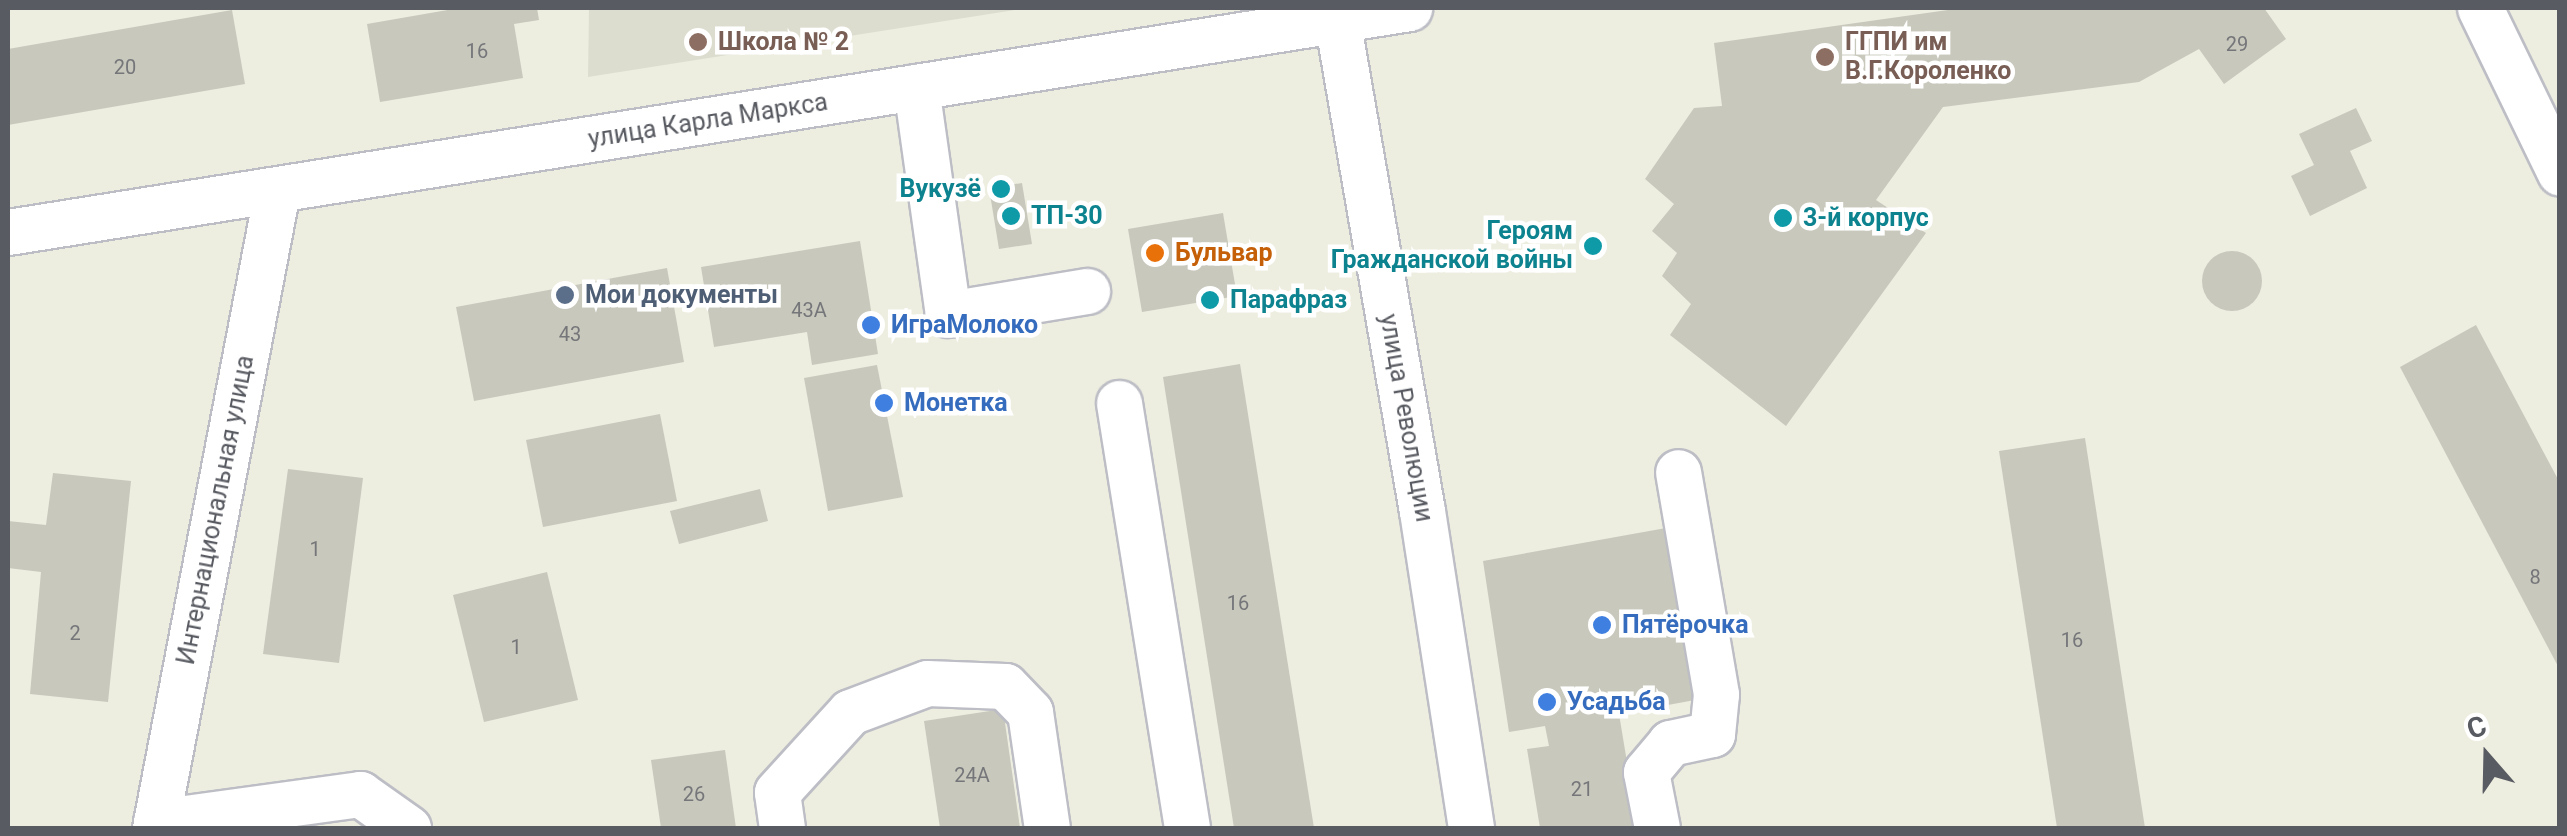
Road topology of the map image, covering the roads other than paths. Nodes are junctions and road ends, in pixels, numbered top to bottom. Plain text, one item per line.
1 (1408, 8) edge
2 (2480, 8) edge
3 (1336, 14) edge
4 (916, 87) junction
5 (2560, 173) edge
6 (276, 191) junction
7 (8, 232) edge
8 (1087, 291) dead end
9 (1119, 404) dead end
10 (1678, 472) dead end
11 (155, 825) edge
12 (408, 828) edge
13 (782, 828) edge
14 (1047, 828) edge
15 (1187, 828) edge
16 (1470, 828) edge
17 (1657, 828) edge

1 - 3 street, улица Карла Маркса
2 - 5 street
3 - 4 street, улица Карла Маркса
3 - 16 street, улица Революции
4 - 6 street, улица Карла Маркса
4 - 8 street
6 - 7 street, улица Карла Маркса
6 - 11 street, Интернациональная улица
9 - 15 street
10 - 17 street
11 - 12 street
13 - 14 street

